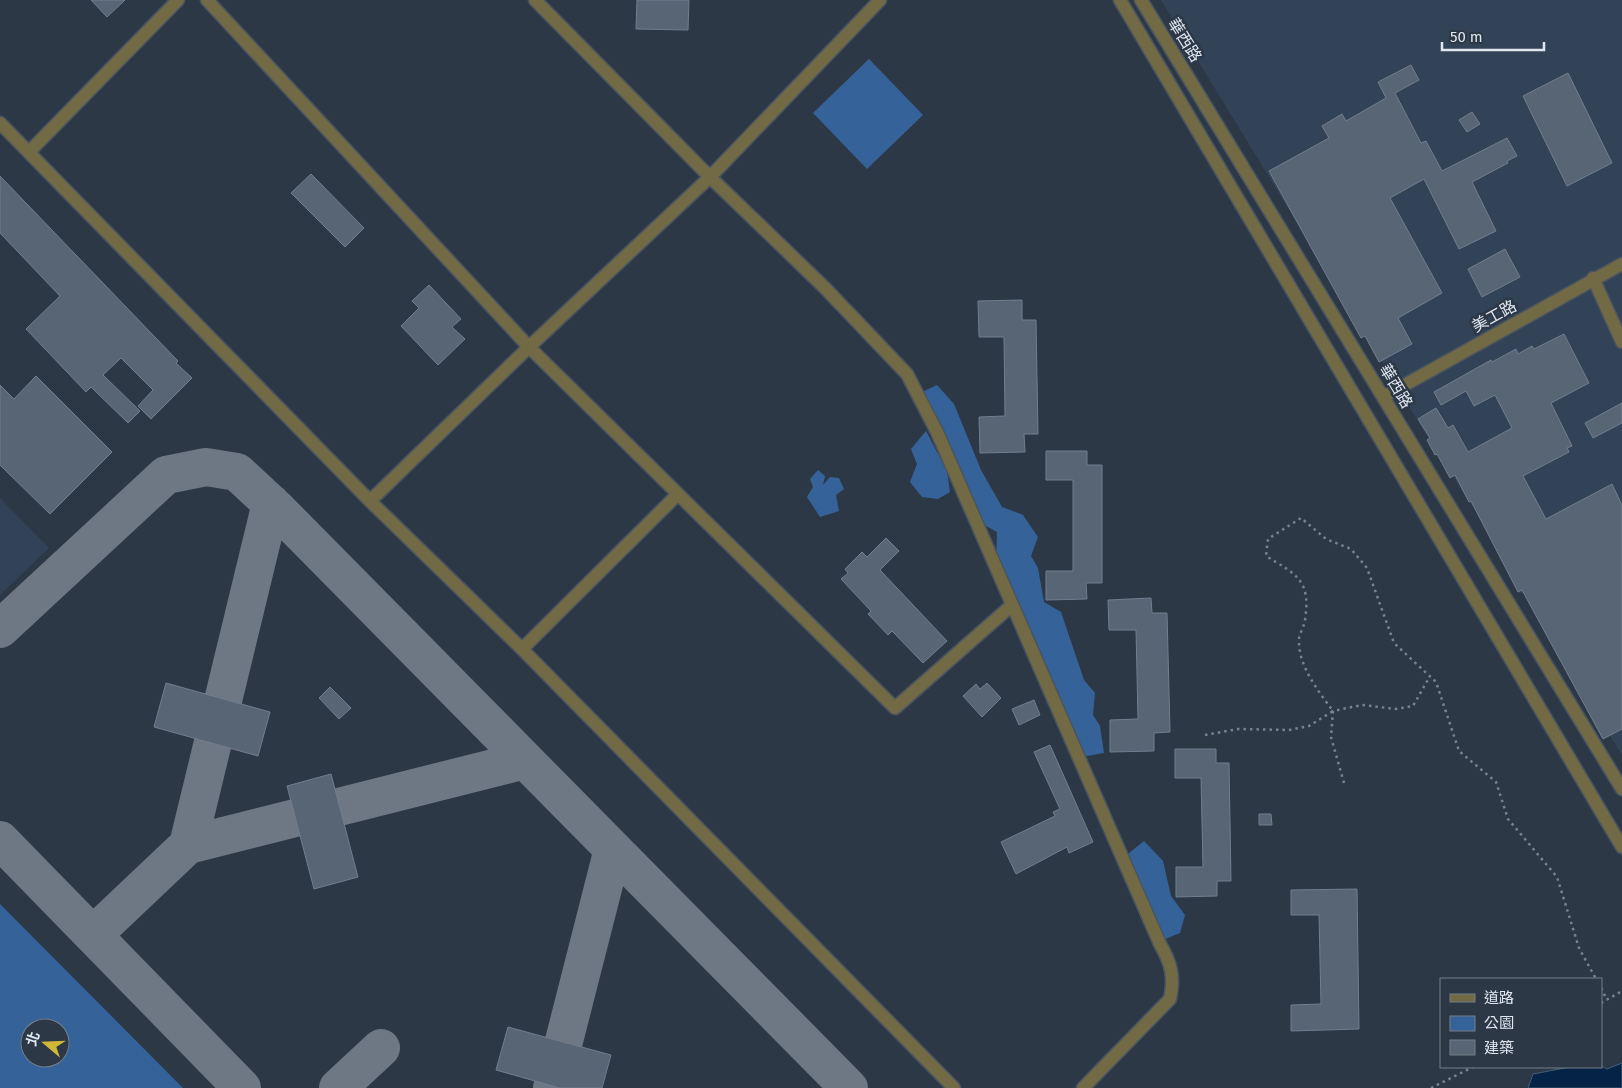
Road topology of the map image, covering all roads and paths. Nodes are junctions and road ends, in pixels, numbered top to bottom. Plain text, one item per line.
1 (178, 0) edge
2 (207, 0) edge
3 (534, 0) edge
4 (880, 0) edge
5 (1120, 0) edge
6 (1141, 0) edge
7 (2, 128) edge
8 (29, 152) junction
9 (710, 177) junction
10 (1622, 264) edge
11 (1594, 278) junction
12 (1622, 342) edge
13 (530, 347) junction
14 (1383, 397) junction
15 (678, 494) junction
16 (370, 501) junction
17 (1012, 605) junction
18 (522, 649) junction
19 (1430, 676) junction
20 (1333, 710) junction
21 (1205, 735) dead end
22 (1344, 783) dead end
23 (1622, 789) edge
24 (1622, 847) edge
25 (1595, 978) edge
26 (1602, 990) edge
27 (1622, 991) edge
28 (1607, 1000) junction
29 (1602, 1002) edge
30 (1471, 1068) edge
31 (954, 1088) edge
32 (1083, 1088) edge
33 (1431, 1088) edge

1 - 8 street
2 - 13 street
3 - 9 street
4 - 9 street
5 - 24 street
6 - 14 street, 華西路
7 - 8 street
8 - 16 street
9 - 13 street
9 - 17 street
10 - 11 street, 美工路
11 - 12 street
11 - 14 street, 美工路
13 - 15 street
13 - 16 street
14 - 23 street, 華西路
15 - 17 street
15 - 18 street
16 - 18 street
17 - 32 street
18 - 31 street
19 - 20 path
19 - 20 path
19 - 25 path
20 - 21 path
20 - 22 path
26 - 28 path
27 - 28 path
28 - 29 path
30 - 33 path

